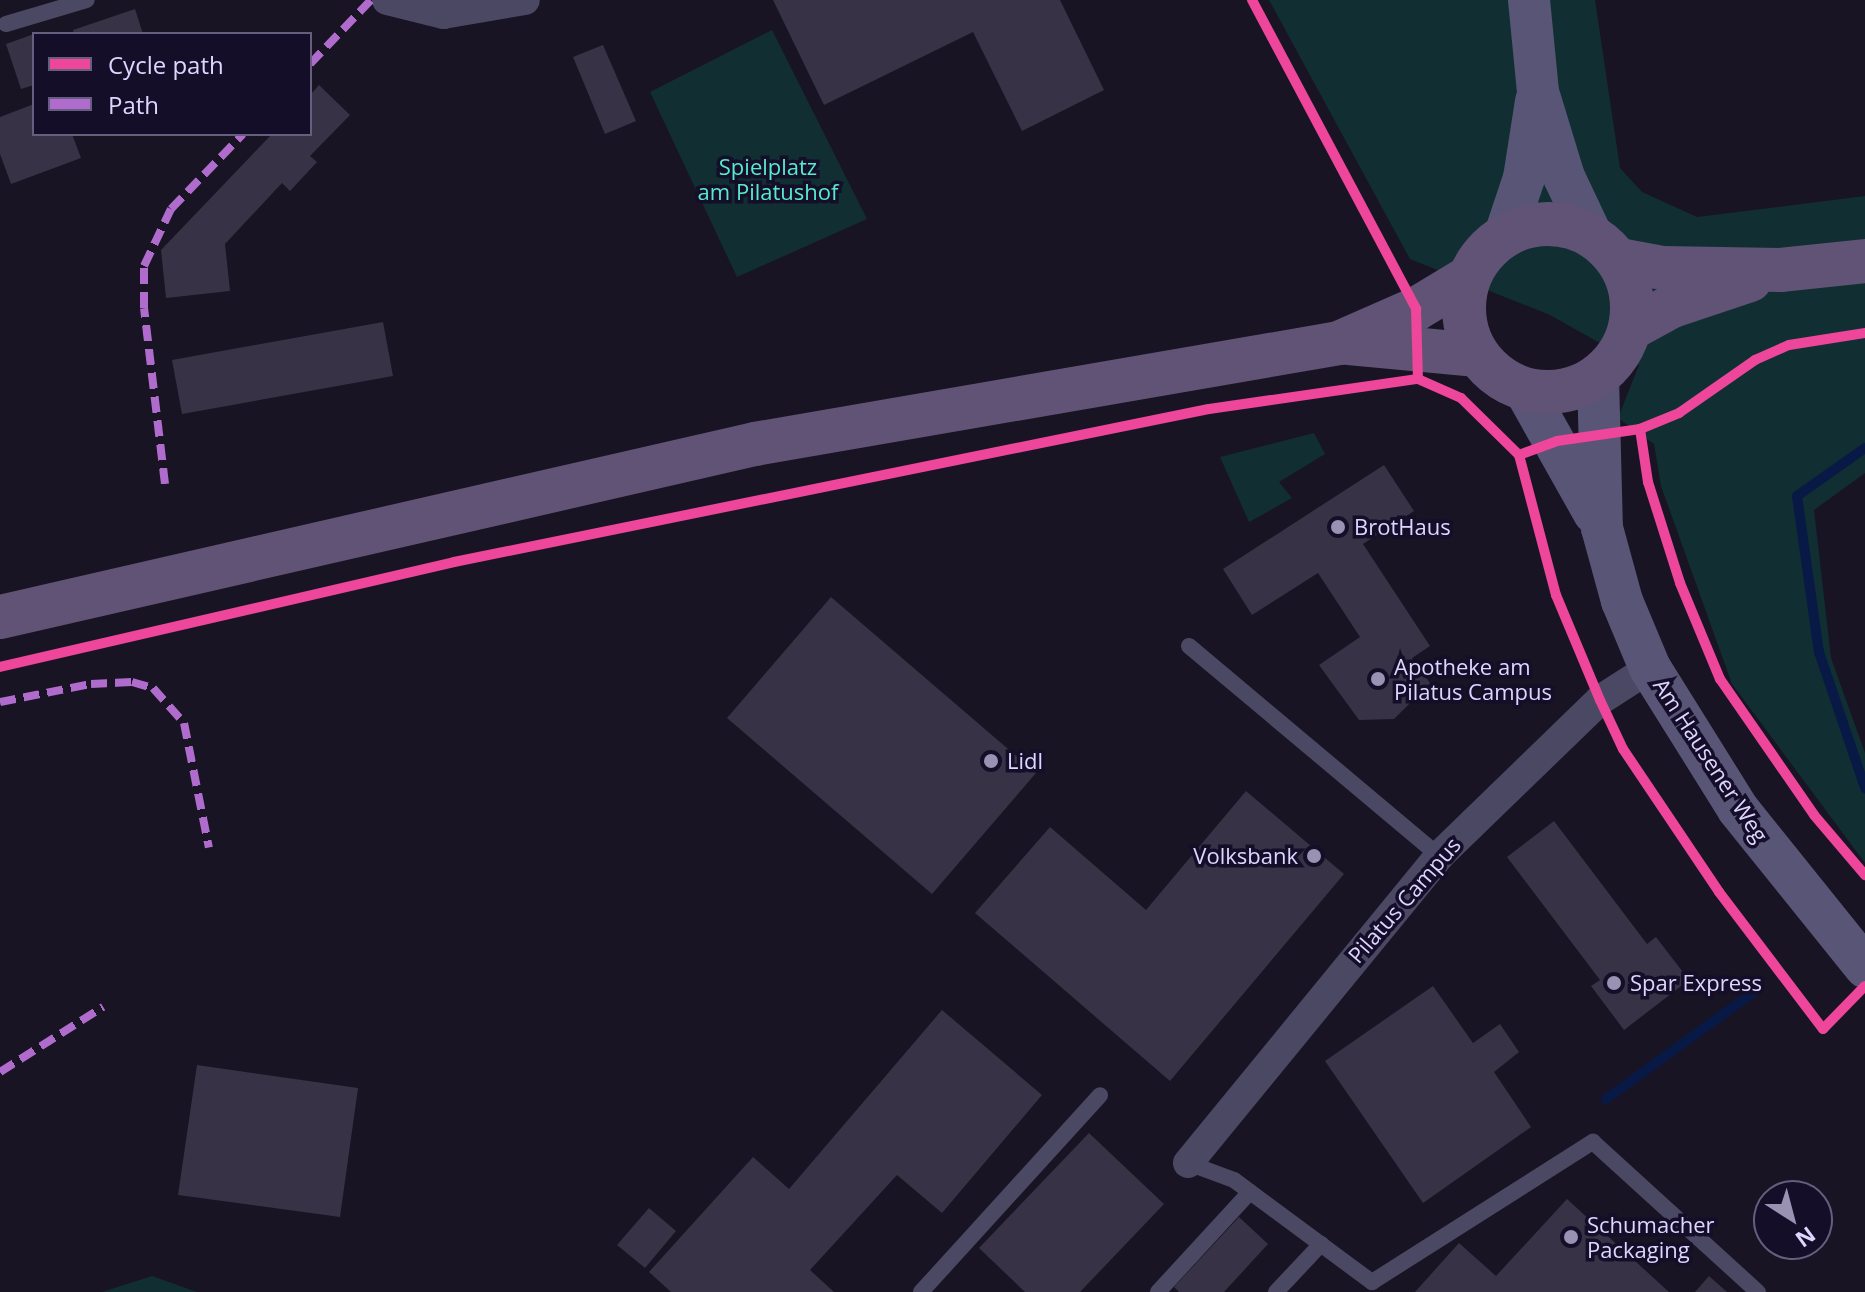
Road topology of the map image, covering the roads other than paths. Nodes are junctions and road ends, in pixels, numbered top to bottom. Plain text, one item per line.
1 (87, 0) edge
2 (387, 0) edge
3 (525, 0) edge
4 (1529, 0) edge
5 (6, 24) dead end
6 (1538, 92) junction
7 (1505, 235) junction
8 (1605, 247) junction
9 (1865, 261) edge
10 (1780, 270) junction
11 (1469, 277) junction
12 (1630, 329) junction
13 (1339, 343) junction
14 (1477, 355) junction
15 (1598, 377) junction
16 (1525, 390) junction
17 (1602, 528) junction
18 (0, 617) edge
19 (1189, 646) dead end
20 (1650, 668) junction
21 (1439, 856) junction
22 (1865, 967) edge
23 (1100, 1095) dead end
24 (1188, 1163) joint
25 (1250, 1192) junction
26 (1321, 1244) junction
27 (921, 1292) edge
28 (1158, 1292) edge
29 (1276, 1292) edge
30 (1758, 1292) edge

1 - 5 lane
2 - 3 street
4 - 6 main road
6 - 7 main road
6 - 8 main road
7 - 8 main road
7 - 11 main road
8 - 10 main road
8 - 12 main road
9 - 10 main road
10 - 12 main road
11 - 13 main road
11 - 14 main road
12 - 15 main road
13 - 14 main road
13 - 18 main road
14 - 16 main road
15 - 16 main road
15 - 17 main road
16 - 17 main road
17 - 20 main road, Am Hausener Weg
19 - 21 lane
20 - 21 street, Pilatus Campus
20 - 22 main road, Am Hausener Weg
21 - 24 street, Pilatus Campus
23 - 27 lane
24 - 25 lane
25 - 26 lane
25 - 28 lane
26 - 29 lane
26 - 30 lane

